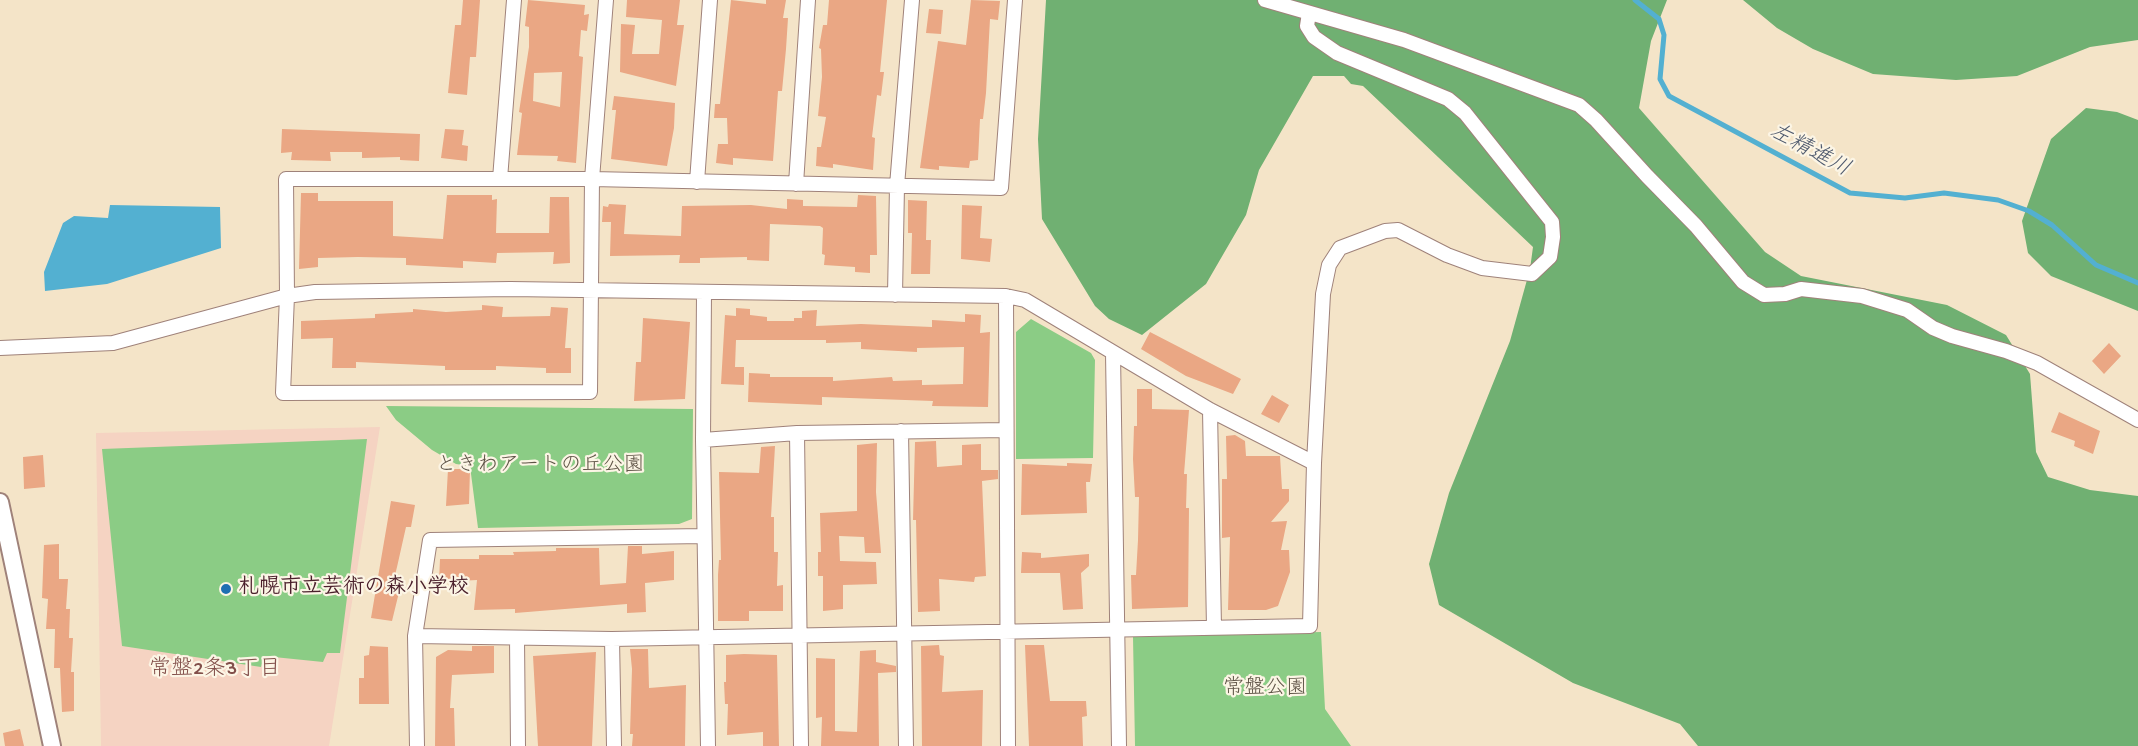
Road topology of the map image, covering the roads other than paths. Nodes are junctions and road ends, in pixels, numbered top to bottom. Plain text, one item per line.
1 (514, 0) edge
2 (606, 0) edge
3 (710, 0) edge
4 (808, 0) edge
5 (912, 0) edge
6 (1014, 0) edge
7 (1265, 0) edge
8 (1309, 13) junction
9 (500, 178) junction
10 (592, 179) junction
11 (698, 182) junction
12 (796, 184) junction
13 (897, 186) junction
14 (590, 290) junction
15 (704, 292) junction
16 (895, 295) junction
17 (287, 296) junction
18 (1006, 296) junction
19 (0, 348) edge
20 (1113, 353) junction
21 (1210, 410) junction
22 (2138, 420) edge
23 (1006, 430) junction
24 (901, 431) junction
25 (797, 433) junction
26 (703, 440) junction
27 (1314, 463) junction
28 (0, 502) edge
29 (3, 533) edge
30 (704, 536) junction
31 (1118, 628) junction
32 (1214, 628) junction
33 (1007, 630) junction
34 (904, 632) junction
35 (800, 634) junction
36 (415, 636) junction
37 (706, 637) junction
38 (517, 638) junction
39 (612, 639) junction
40 (52, 746) edge
41 (417, 746) edge
42 (518, 746) edge
43 (614, 746) edge
44 (708, 746) edge
45 (801, 746) edge
46 (906, 746) edge
47 (1008, 746) edge
48 (1119, 746) edge

1 - 9 street
2 - 10 street
3 - 11 street
4 - 12 street
5 - 13 street
6 - 13 street
7 - 8 street
8 - 22 street
8 - 27 street
9 - 10 street
9 - 17 street
10 - 11 street
10 - 14 street
11 - 12 street
12 - 13 street
13 - 16 street
14 - 15 street
14 - 17 street
14 - 17 street
15 - 16 street
15 - 26 street
16 - 18 street
17 - 19 street
18 - 20 street
18 - 23 street
20 - 21 street
20 - 31 street
21 - 27 street
21 - 32 street
23 - 24 street
23 - 33 street
24 - 25 street
24 - 34 street
25 - 26 street
25 - 35 street
26 - 30 street
27 - 32 street
28 - 29 street
29 - 40 street
30 - 36 street
30 - 37 street
31 - 32 street
31 - 33 street
31 - 48 street
33 - 34 street
33 - 47 street
34 - 35 street
34 - 46 street
35 - 37 street
35 - 45 street
36 - 38 street
36 - 41 street
37 - 39 street
37 - 44 street
38 - 39 street
38 - 42 street
39 - 43 street

